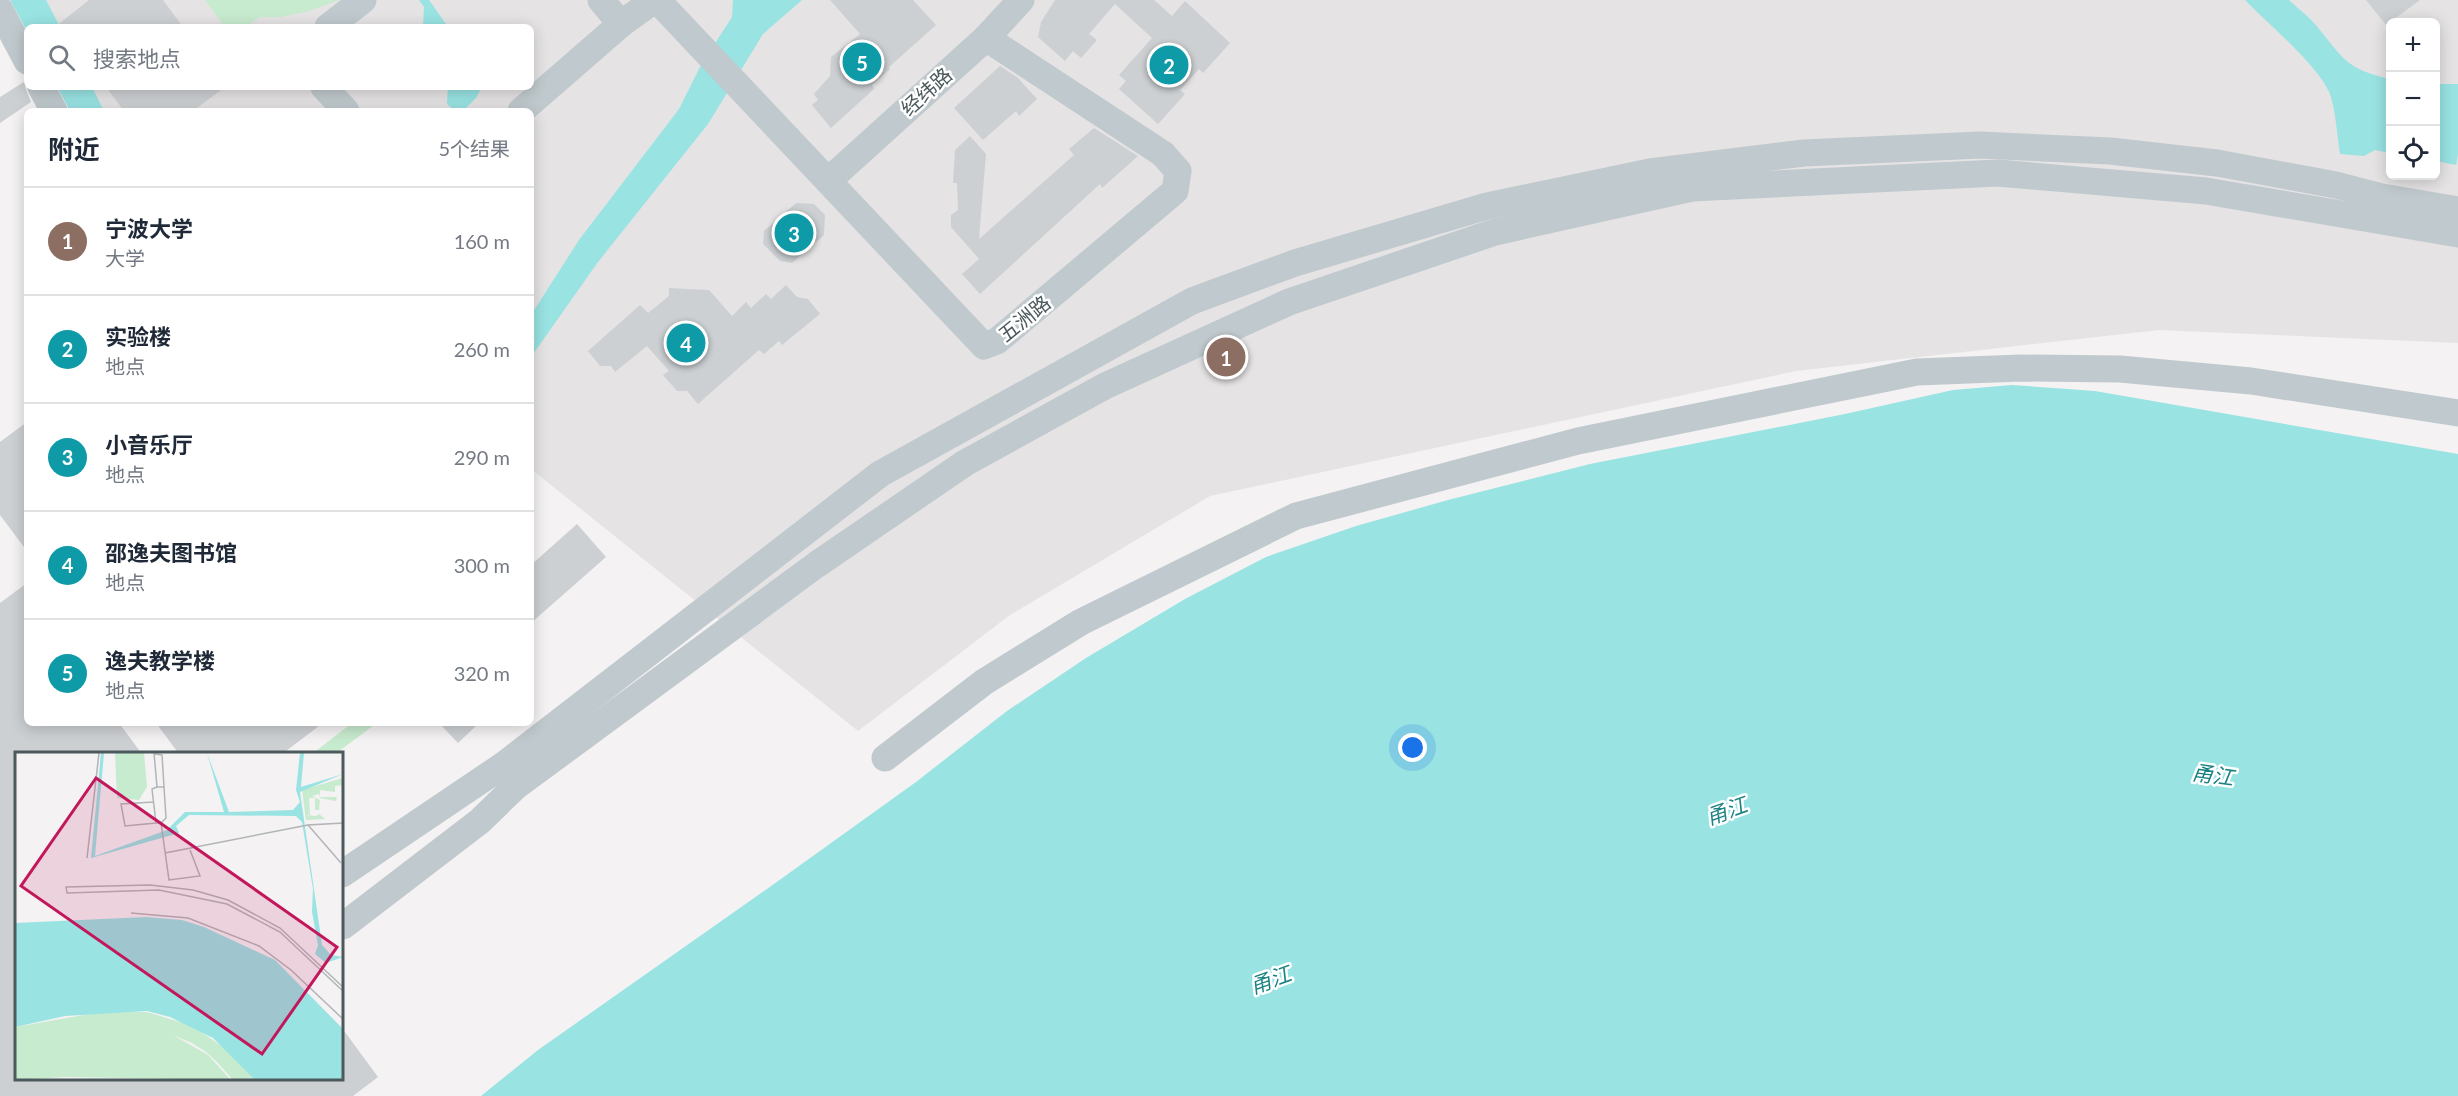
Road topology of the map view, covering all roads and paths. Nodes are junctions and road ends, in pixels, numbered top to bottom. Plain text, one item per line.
1 (363, 0) edge
2 (601, 0) edge
3 (656, 0) edge
4 (1021, 0) edge
5 (0, 10) edge
6 (332, 24) edge
7 (621, 24) junction
8 (986, 38) junction
9 (24, 55) edge
10 (43, 90) edge
11 (327, 90) edge
12 (52, 108) edge
13 (342, 108) edge
14 (524, 108) edge
15 (829, 180) junction
16 (2458, 210) edge
17 (2458, 234) edge
18 (2458, 413) edge
19 (885, 758) dead end
20 (344, 873) edge
21 (344, 925) edge

1 - 6 street
2 - 7 street
3 - 7 street
3 - 15 street, 五洲路
4 - 8 street, 经纬路
5 - 9 street
7 - 14 street
8 - 15 street, 经纬路
8 - 15 street, 五洲路
10 - 12 street
11 - 13 street
16 - 20 street
17 - 21 street
18 - 19 street

